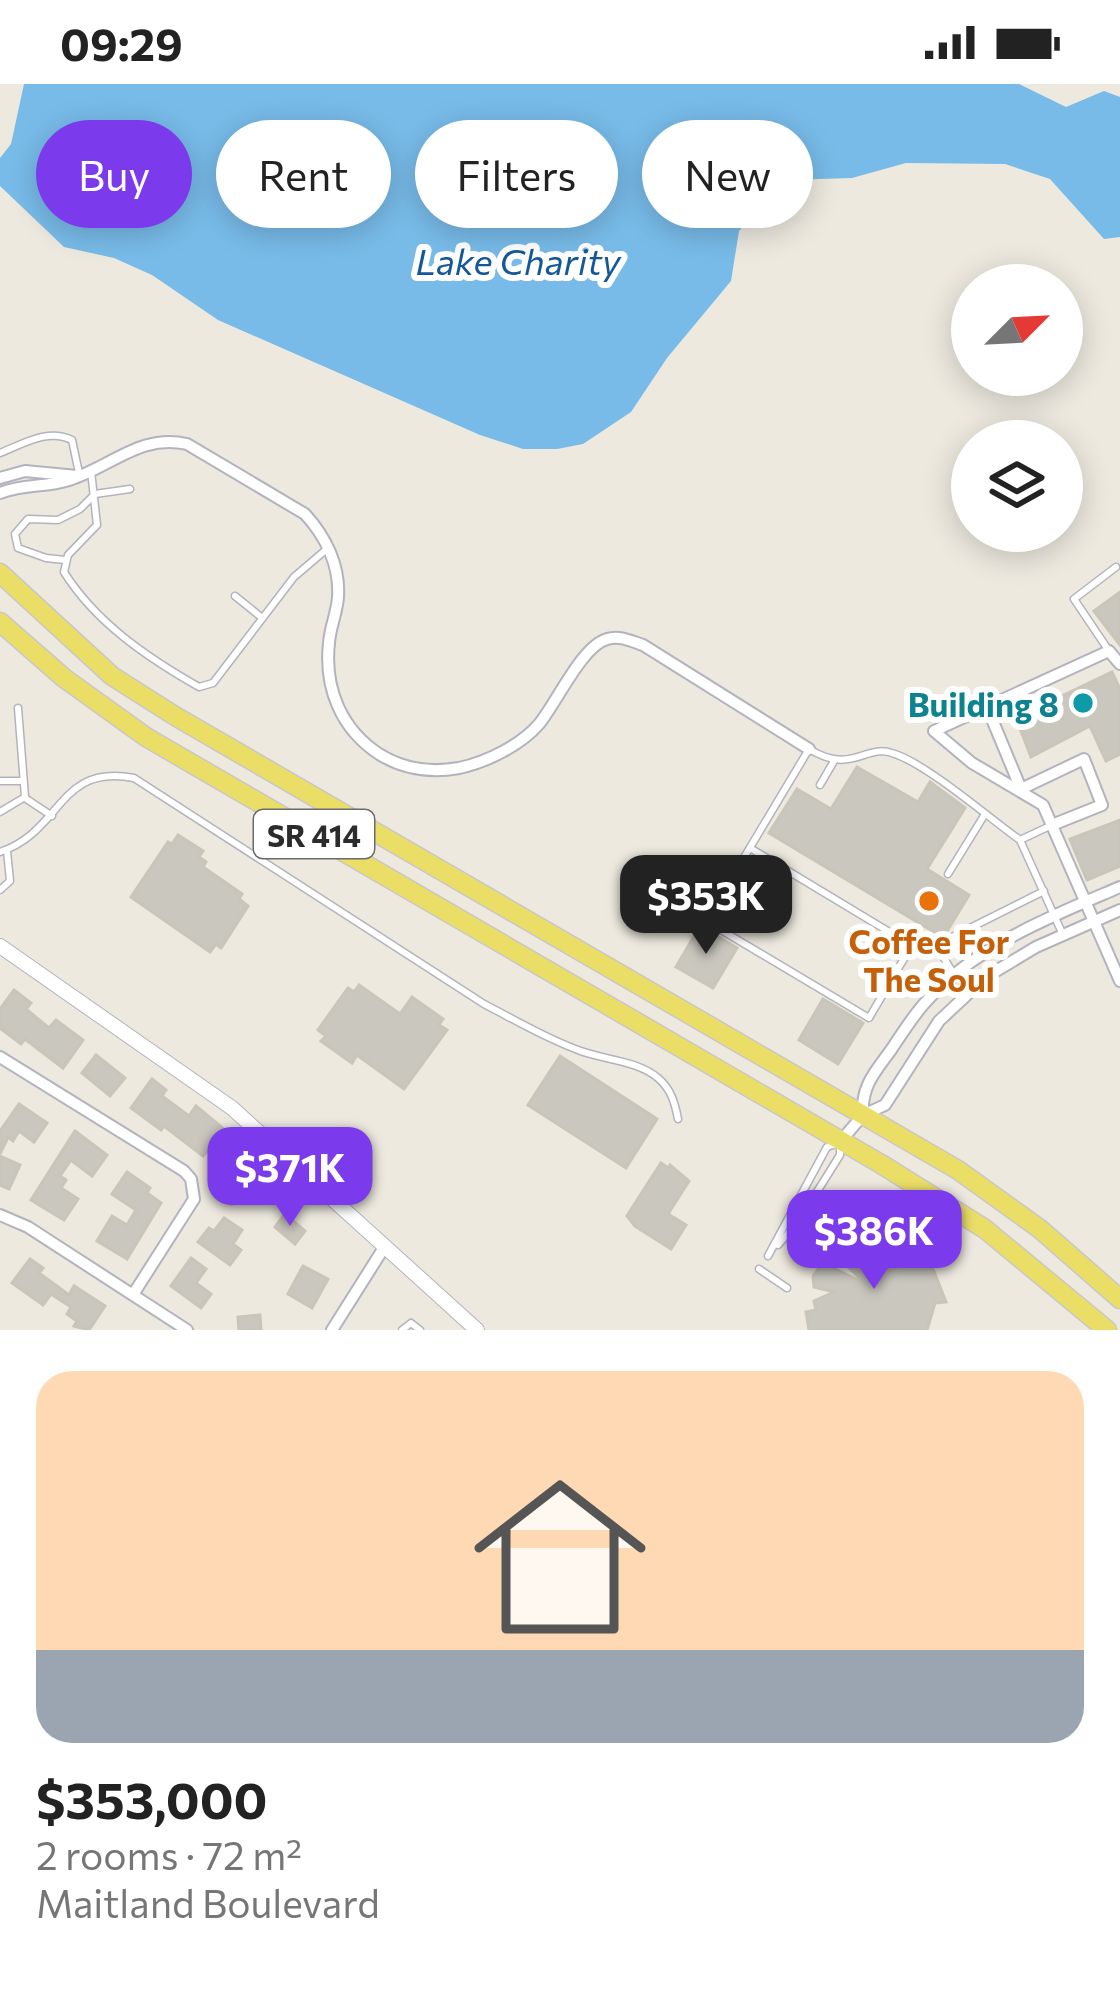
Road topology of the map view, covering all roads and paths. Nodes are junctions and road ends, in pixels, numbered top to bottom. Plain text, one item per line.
1 (0, 453) edge
2 (86, 474) junction
3 (0, 478) edge
4 (130, 489) dead end
5 (0, 493) edge
6 (95, 494) junction
7 (328, 548) junction
8 (66, 560) junction
9 (1116, 567) dead end
10 (0, 573) edge
11 (235, 596) dead end
12 (261, 617) junction
13 (0, 622) edge
14 (1109, 651) junction
15 (1120, 664) edge
16 (987, 707) junction
17 (17, 708) dead end
18 (809, 749) junction
19 (834, 760) junction
20 (23, 781) junction
21 (0, 782) edge
22 (820, 785) dead end
23 (1021, 789) junction
24 (25, 797) junction
25 (0, 812) edge
26 (985, 814) junction
27 (52, 816) junction
28 (1052, 825) junction
29 (1020, 840) junction
30 (750, 848) junction
31 (3, 850) edge
32 (948, 874) dead end
33 (1120, 887) edge
34 (0, 890) edge
35 (1044, 891) junction
36 (1086, 901) junction
37 (1120, 910) edge
38 (1055, 916) junction
39 (1093, 922) junction
40 (1064, 935) junction
41 (912, 945) junction
42 (936, 945) junction
43 (3, 954) edge
44 (955, 976) junction
45 (1120, 981) edge
46 (0, 1057) edge
47 (863, 1115) junction
48 (678, 1119) dead end
49 (840, 1142) junction
50 (0, 1215) edge
51 (385, 1246) junction
52 (759, 1270) dead end
53 (787, 1288) dead end
54 (134, 1293) junction
55 (1120, 1299) edge
56 (187, 1330) edge
57 (332, 1330) edge
58 (402, 1330) edge
59 (421, 1330) edge
60 (477, 1330) edge
61 (1107, 1330) edge

1 - 2 lane
2 - 3 street
2 - 5 street
2 - 6 lane
2 - 7 street
4 - 6 lane
6 - 8 lane
6 - 8 lane
7 - 12 lane
7 - 18 street
8 - 12 lane
9 - 14 lane
10 - 47 main road, SR 414
11 - 12 lane
13 - 49 main road, SR 414
14 - 15 street
14 - 16 street
16 - 23 street
16 - 23 street
17 - 20 lane
18 - 19 lane
18 - 30 lane
19 - 22 lane
19 - 26 lane
20 - 21 lane
20 - 24 lane
23 - 28 street
23 - 28 street
24 - 25 lane
24 - 27 lane
26 - 29 lane
26 - 32 lane
27 - 31 lane
27 - 48 lane
28 - 29 lane
28 - 36 street
29 - 35 lane
30 - 41 lane
30 - 41 lane
31 - 34 lane
33 - 36 street
35 - 38 lane
35 - 42 lane
36 - 38 street
36 - 39 street
37 - 39 street
38 - 40 lane
38 - 44 street
39 - 40 street
39 - 45 street
40 - 47 street
41 - 42 lane
42 - 44 lane
43 - 51 street
44 - 47 street
46 - 54 street
47 - 49 street
47 - 55 main road, SR 414
49 - 49 lane
49 - 61 main road
50 - 54 street
51 - 57 street
51 - 60 street
52 - 53 lane
54 - 56 street
58 - 59 lane

